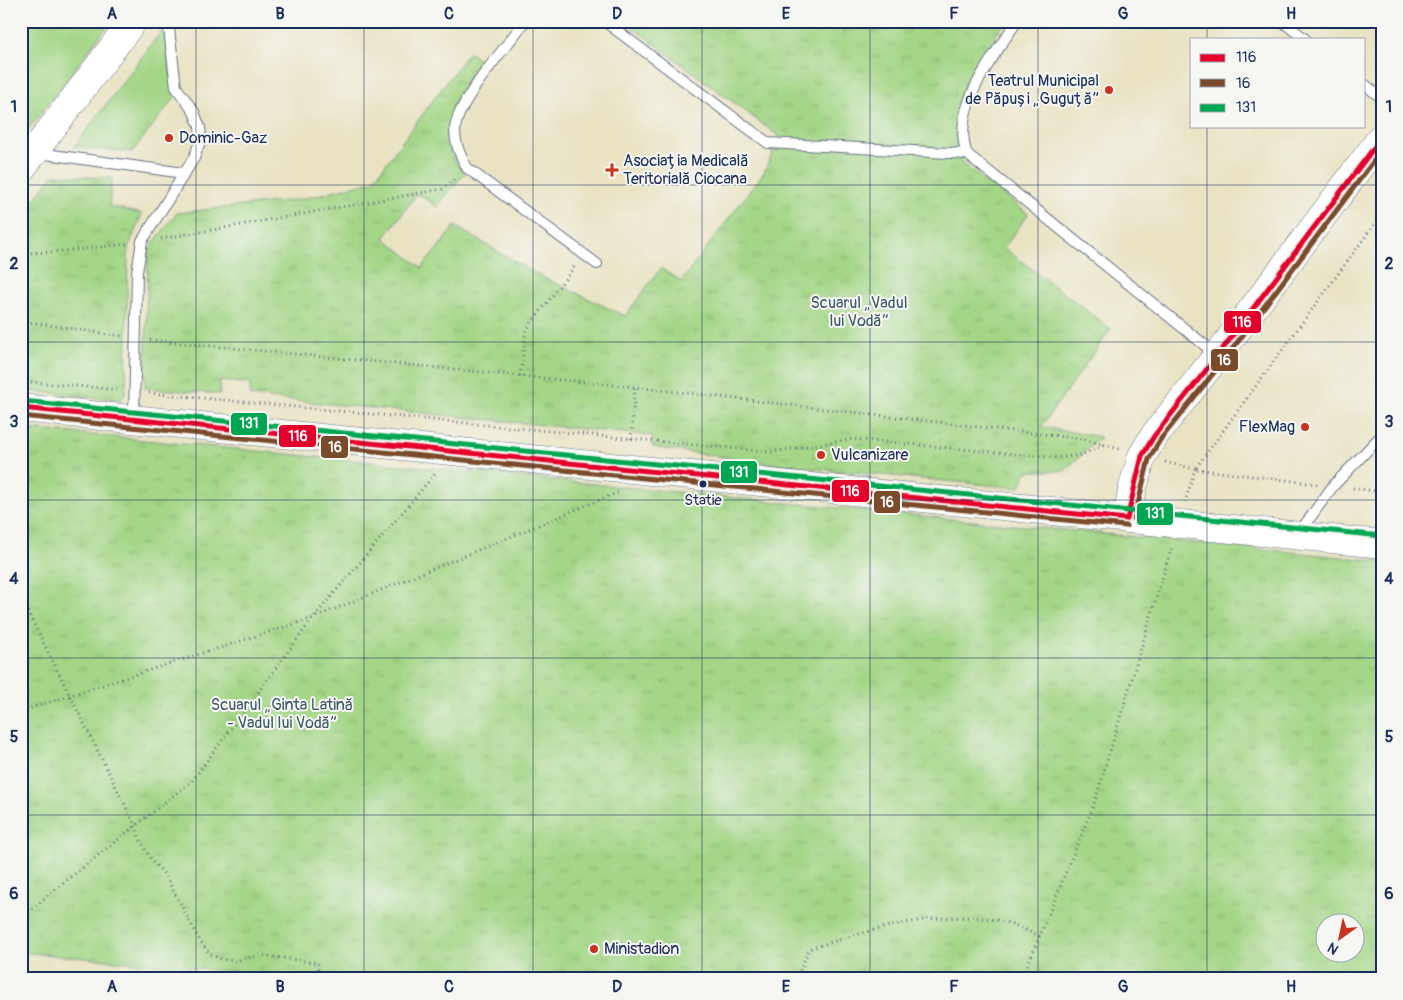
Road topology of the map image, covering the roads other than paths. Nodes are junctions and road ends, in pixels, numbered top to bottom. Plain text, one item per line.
1 (133, 21) edge
2 (168, 21) edge
3 (525, 21) edge
4 (604, 21) edge
5 (1017, 21) edge
6 (1282, 21) edge
7 (1304, 38) edge
8 (1366, 86) edge
9 (1382, 98) edge
10 (1382, 138) edge
11 (967, 154) junction
12 (28, 160) edge
13 (184, 173) junction
14 (596, 264) dead end
15 (1218, 355) junction
16 (21, 408) edge
17 (134, 419) junction
18 (1382, 435) edge
19 (1127, 519) junction
20 (1296, 536) junction
21 (1382, 544) edge

1 - 12 main road
2 - 13 lane
3 - 14 lane
4 - 11 lane
5 - 11 lane
6 - 7 lane
8 - 9 lane
10 - 15 main road
11 - 15 lane
12 - 13 lane
13 - 17 lane
15 - 19 main road
16 - 17 main road
17 - 19 main road
18 - 20 lane
19 - 20 main road
20 - 21 main road

